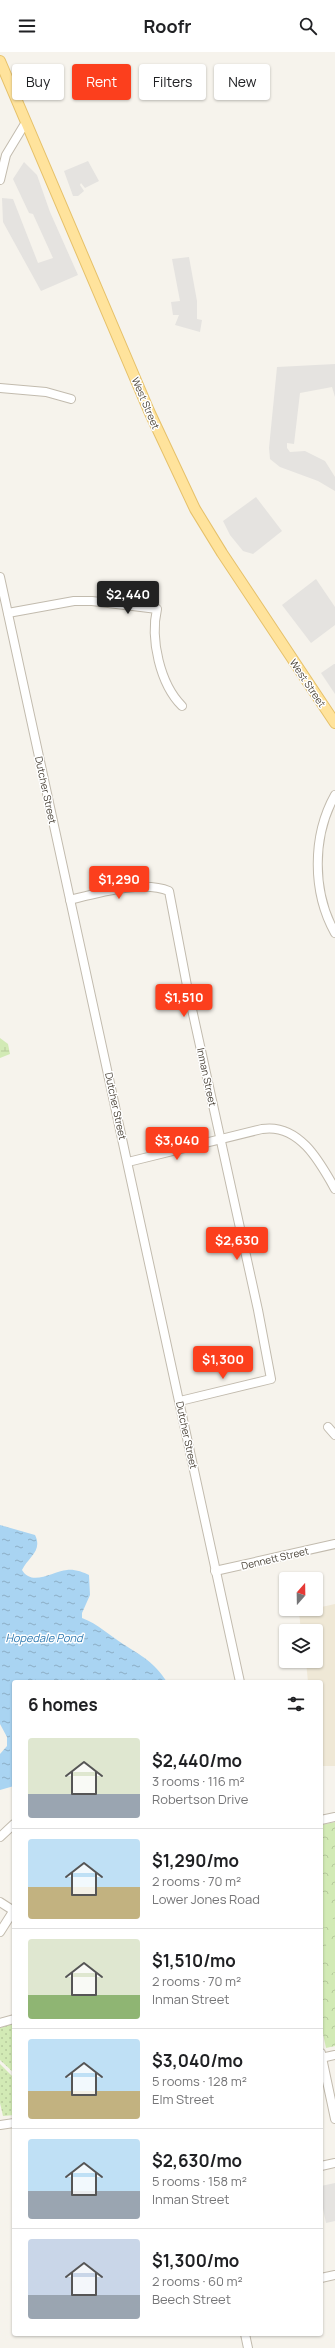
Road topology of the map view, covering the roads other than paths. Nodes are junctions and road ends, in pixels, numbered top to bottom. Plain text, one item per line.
1 (0, 61) edge
2 (26, 122) junction
3 (0, 180) edge
4 (0, 388) edge
5 (71, 399) dead end
6 (0, 577) edge
7 (8, 613) junction
8 (182, 706) dead end
9 (335, 723) edge
10 (335, 795) edge
11 (70, 900) junction
12 (335, 933) edge
13 (221, 1141) junction
14 (128, 1162) junction
15 (335, 1189) edge
16 (180, 1401) junction
17 (328, 1427) dead end
18 (335, 1435) edge
19 (335, 1544) edge
20 (215, 1572) junction
21 (240, 1680) edge
22 (335, 1817) edge
23 (323, 1820) edge
24 (12, 1826) edge
25 (0, 1837) edge
26 (0, 1902) edge
27 (12, 1910) edge
28 (12, 1914) edge
29 (0, 1932) edge
30 (12, 2020) edge
31 (0, 2024) edge
32 (335, 2055) edge
33 (323, 2057) edge
34 (323, 2066) edge
35 (335, 2119) edge
36 (12, 2123) edge
37 (0, 2126) edge
38 (335, 2163) edge
39 (323, 2166) edge
40 (335, 2275) edge
41 (323, 2278) edge
42 (245, 2336) edge
43 (248, 2348) edge

1 - 2 main road, West Street
2 - 3 street
2 - 9 main road, West Street
4 - 5 street
6 - 7 street, Dutcher Street
7 - 8 street
7 - 11 street, Dutcher Street
10 - 12 street
11 - 13 street, Inman Street
11 - 14 street, Dutcher Street
13 - 14 street
13 - 15 street
13 - 16 street, Inman Street
14 - 16 street, Dutcher Street
16 - 20 street, Dutcher Street
17 - 18 street
19 - 20 street, Dennett Street
20 - 21 street, Dutcher Street
22 - 23 street
24 - 25 street
26 - 27 street
28 - 29 street
30 - 31 street
32 - 33 street
34 - 35 street
36 - 37 street
38 - 39 street
40 - 41 street
42 - 43 street

